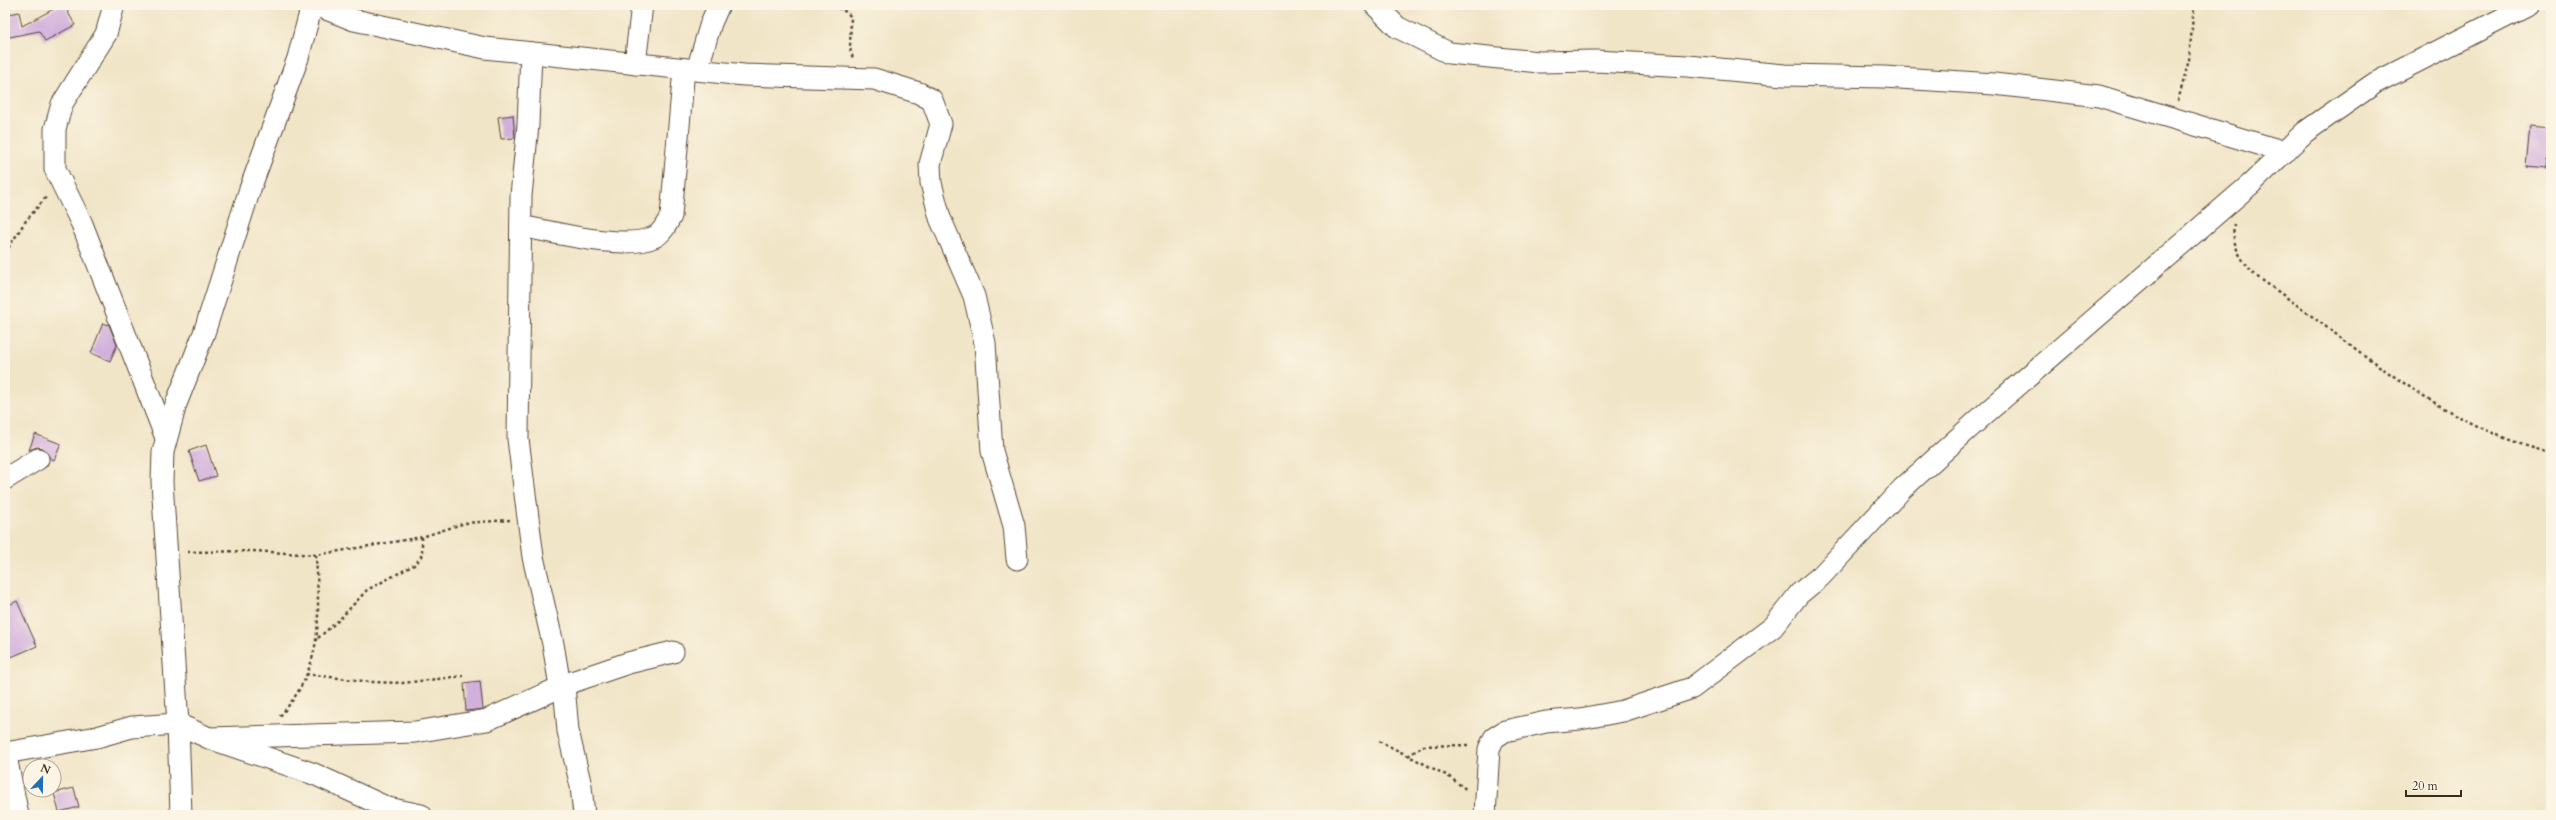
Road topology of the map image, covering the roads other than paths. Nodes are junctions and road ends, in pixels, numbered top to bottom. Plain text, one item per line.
1 (114, 5) edge
2 (312, 5) edge
3 (316, 5) edge
4 (642, 5) edge
5 (719, 5) edge
6 (1375, 5) edge
7 (2529, 5) edge
8 (531, 53) junction
9 (635, 64) junction
10 (690, 70) junction
11 (2285, 152) junction
12 (521, 226) junction
13 (166, 438) junction
14 (38, 459) dead end
15 (5, 479) edge
16 (1017, 559) dead end
17 (673, 652) dead end
18 (562, 686) junction
19 (178, 724) junction
20 (209, 738) junction
21 (5, 753) edge
22 (389, 812) edge
23 (1486, 812) edge
24 (18, 815) edge
25 (181, 815) edge
26 (421, 815) edge
27 (584, 815) edge

1 - 13 street
2 - 13 street
3 - 8 street
4 - 9 street
5 - 10 street
6 - 11 street
7 - 11 street
8 - 9 street
8 - 12 street
9 - 10 street
10 - 12 street
10 - 16 street
11 - 23 street
12 - 18 street
13 - 19 street
14 - 15 street
17 - 18 street
18 - 20 street
18 - 27 street
19 - 20 street
19 - 21 street
19 - 25 street
20 - 22 street
21 - 24 street
22 - 26 street

